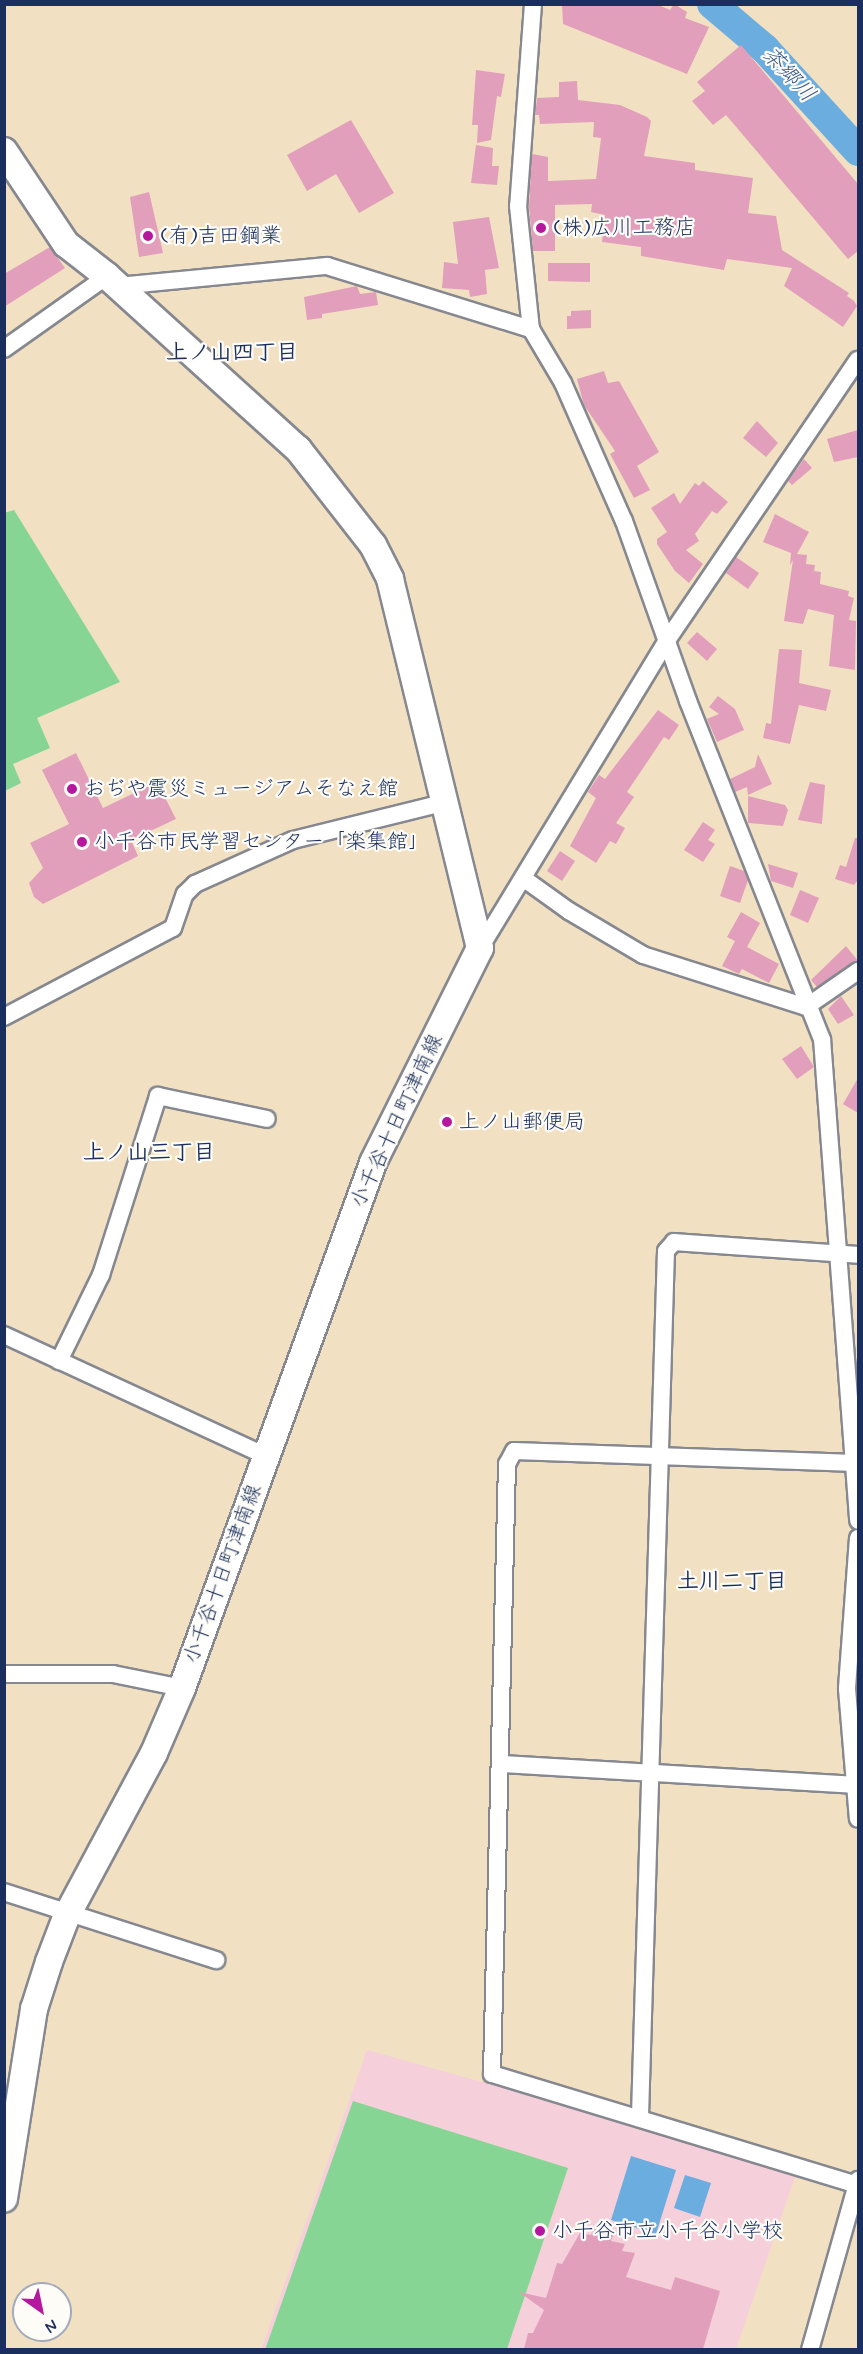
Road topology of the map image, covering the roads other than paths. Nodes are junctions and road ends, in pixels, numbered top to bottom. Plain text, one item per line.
1 (533, 4) edge
2 (4, 151) edge
3 (112, 281) junction
4 (531, 328) junction
5 (4, 349) edge
6 (858, 360) edge
7 (666, 642) junction
8 (442, 803) junction
9 (523, 878) junction
10 (480, 948) junction
11 (858, 971) edge
12 (806, 1007) junction
13 (4, 1017) edge
14 (267, 1119) dead end
15 (838, 1255) junction
16 (858, 1255) edge
17 (4, 1335) edge
18 (59, 1360) junction
19 (266, 1456) junction
20 (661, 1458) junction
21 (856, 1463) junction
22 (858, 1521) edge
23 (858, 1538) edge
24 (854, 1667) edge
25 (4, 1674) edge
26 (182, 1688) junction
27 (502, 1764) junction
28 (653, 1770) junction
29 (853, 1785) junction
30 (858, 1819) edge
31 (4, 1892) edge
32 (68, 1915) junction
33 (216, 1960) dead end
34 (640, 2116) junction
35 (858, 2183) edge
36 (4, 2199) edge
37 (810, 2349) edge

1 - 4 street
2 - 3 main road
3 - 4 street
3 - 5 street
3 - 8 main road
4 - 7 street
6 - 7 street
7 - 9 street
7 - 12 street
8 - 10 main road
8 - 13 street
9 - 10 street
9 - 12 street
10 - 19 main road, 小千谷十日町津南線
11 - 12 street
12 - 15 street
14 - 18 street
15 - 16 street
15 - 20 street
15 - 21 street
17 - 18 street
18 - 19 street
19 - 26 main road, 小千谷十日町津南線
20 - 21 street
20 - 27 street
20 - 28 street
21 - 22 street
23 - 24 street
24 - 29 street
25 - 26 street
26 - 32 main road, 小千谷十日町津南線
27 - 28 street
27 - 34 street
28 - 29 street
28 - 34 street
29 - 30 street
31 - 32 street
32 - 33 street
32 - 36 main road, 小千谷十日町津南線
34 - 35 street
35 - 37 street

